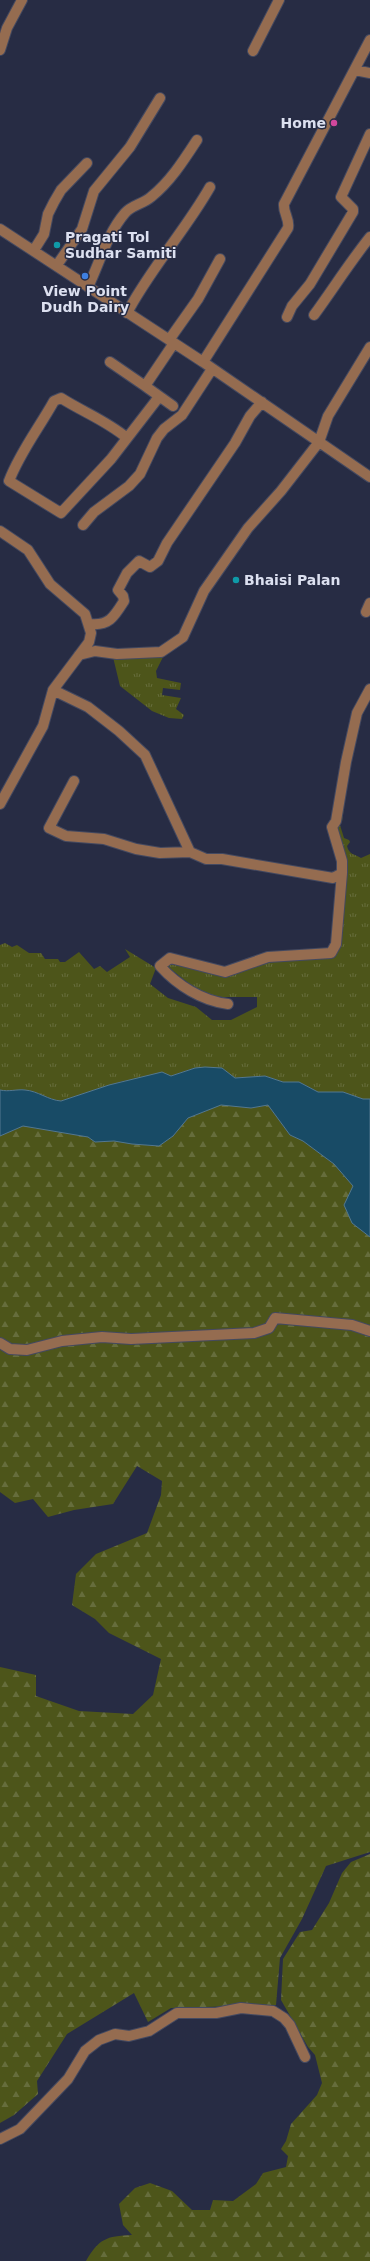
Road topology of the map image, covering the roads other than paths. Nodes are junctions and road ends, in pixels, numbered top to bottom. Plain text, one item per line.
1 (22, 0) edge
2 (279, 0) edge
3 (370, 40) edge
4 (0, 50) edge
5 (253, 51) dead end
6 (355, 70) junction
7 (370, 73) edge
8 (160, 98) dead end
9 (370, 134) edge
10 (198, 140) dead end
11 (87, 163) dead end
12 (210, 187) dead end
13 (0, 229) edge
14 (369, 242) edge
15 (34, 250) junction
16 (220, 259) dead end
17 (57, 265) junction
18 (88, 287) junction
19 (127, 313) junction
20 (314, 315) dead end
21 (286, 316) dead end
22 (172, 341) junction
23 (370, 347) edge
24 (110, 362) dead end
25 (203, 362) junction
26 (212, 369) junction
27 (145, 386) junction
28 (159, 396) junction
29 (262, 402) junction
30 (173, 406) dead end
31 (127, 438) junction
32 (319, 442) junction
33 (370, 477) edge
34 (83, 525) dead end
35 (0, 531) edge
36 (90, 624) junction
37 (79, 655) junction
38 (370, 688) edge
39 (53, 690) junction
40 (74, 781) dead end
41 (0, 804) edge
42 (190, 852) junction
43 (342, 873) junction
44 (228, 1004) dead end
45 (370, 1331) edge
46 (0, 1343) edge
47 (305, 2057) dead end
48 (0, 2140) edge

1 - 4 street
2 - 5 street
3 - 6 street
6 - 7 street
6 - 25 street
8 - 17 street
9 - 21 street
10 - 18 street
11 - 15 street
12 - 19 street
13 - 15 street
14 - 20 street
15 - 17 street
16 - 22 street
17 - 18 street
18 - 19 street
19 - 22 street
22 - 25 street
22 - 27 street
23 - 32 street
24 - 27 street
25 - 26 street
26 - 29 street
26 - 34 street
27 - 28 street
28 - 30 street
28 - 31 street
29 - 32 street
29 - 36 street
31 - 31 street
32 - 33 street
32 - 37 street
35 - 36 street
36 - 37 street
37 - 39 street
38 - 43 street
39 - 41 street
39 - 42 street
40 - 42 street
42 - 43 street
43 - 44 street
45 - 46 street
47 - 48 street

